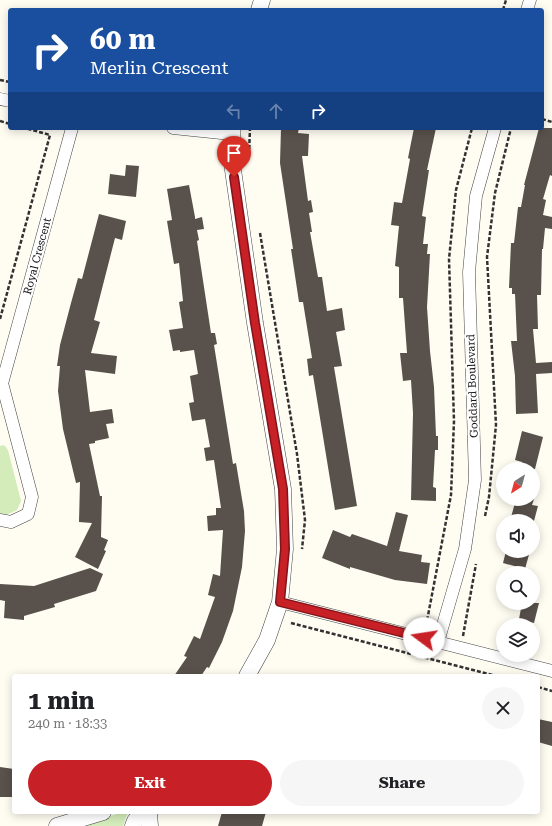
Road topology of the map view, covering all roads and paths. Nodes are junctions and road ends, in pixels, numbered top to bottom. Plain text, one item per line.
1 (32, 130) edge
2 (71, 130) edge
3 (212, 130) edge
4 (250, 130) edge
5 (471, 130) edge
6 (494, 130) edge
7 (511, 130) edge
8 (232, 131) edge
9 (249, 159) dead end
10 (259, 229) dead end
11 (0, 319) edge
12 (1, 387) edge
13 (0, 520) edge
14 (484, 520) dead end
15 (302, 552) dead end
16 (477, 559) dead end
17 (280, 602) junction
18 (291, 623) dead end
19 (425, 629) dead end
20 (463, 636) dead end
21 (438, 642) junction
22 (552, 671) edge
23 (248, 674) edge
24 (488, 674) edge
25 (540, 688) edge
26 (552, 691) edge
27 (96, 814) edge
28 (140, 814) edge
29 (149, 814) edge
30 (57, 826) edge
31 (133, 826) edge
32 (150, 826) edge

1 - 11 path
2 - 12 street, Royal Crescent
3 - 8 street
4 - 9 path
5 - 19 path
6 - 21 street, Goddard Boulevard
7 - 14 path
8 - 17 street
10 - 15 path
12 - 13 street, Royal Crescent
16 - 20 path
17 - 21 street
17 - 23 street
18 - 24 path
21 - 22 street
25 - 26 path
27 - 30 street
28 - 31 street
29 - 32 street

